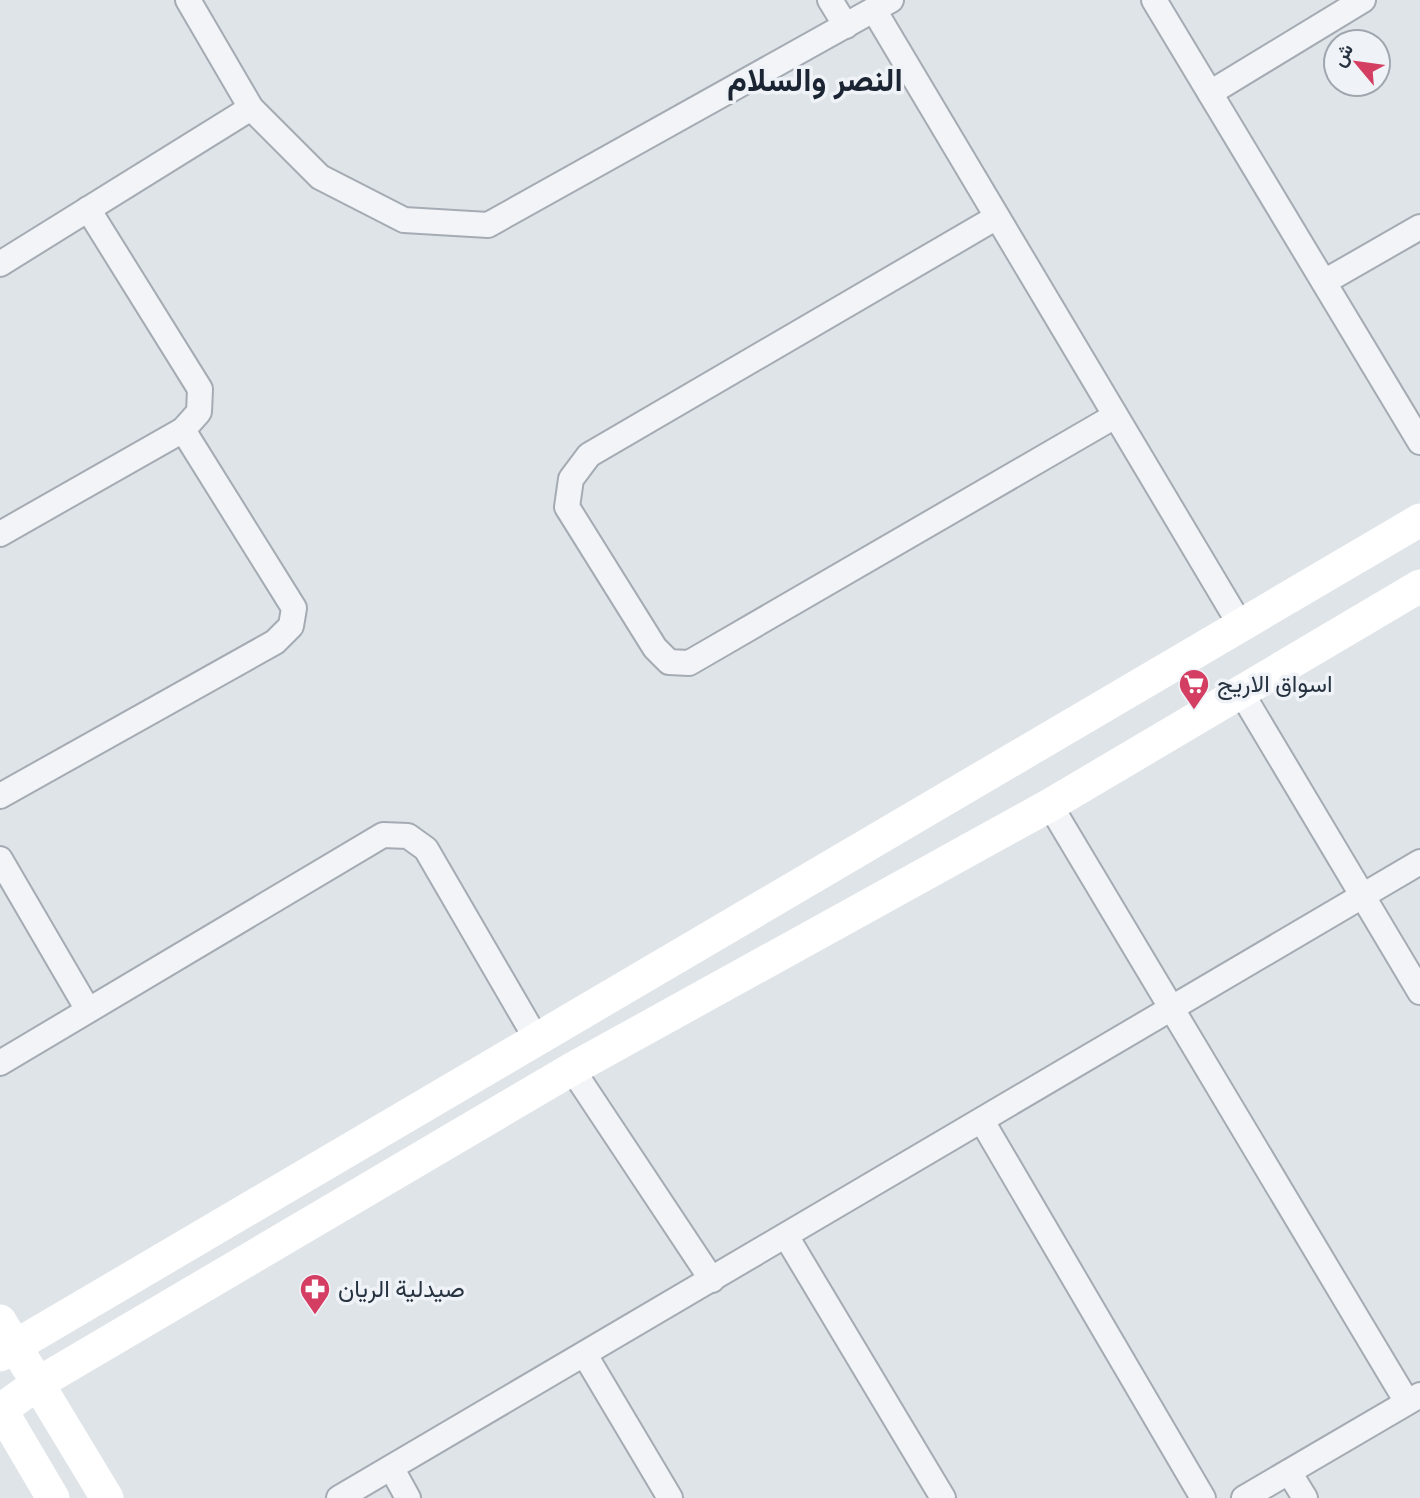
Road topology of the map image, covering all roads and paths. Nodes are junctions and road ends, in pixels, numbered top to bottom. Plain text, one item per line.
1 (188, 0) edge
2 (830, 0) edge
3 (1154, 0) edge
4 (1363, 0) edge
5 (883, 5) edge
6 (846, 26) junction
7 (1210, 93) junction
8 (251, 108) junction
9 (88, 209) junction
10 (997, 217) junction
11 (1420, 227) edge
12 (0, 264) edge
13 (1324, 282) junction
14 (1115, 416) junction
15 (183, 430) junction
16 (1420, 442) edge
17 (1420, 520) edge
18 (0, 534) edge
19 (1420, 586) edge
20 (1241, 626) junction
21 (1241, 692) junction
22 (0, 796) edge
23 (1050, 805) junction
24 (0, 859) edge
25 (1420, 862) edge
26 (1362, 896) junction
27 (1420, 992) edge
28 (1174, 1007) junction
29 (88, 1010) junction
30 (537, 1040) junction
31 (0, 1063) edge
32 (572, 1069) junction
33 (982, 1121) junction
34 (786, 1236) junction
35 (712, 1280) junction
36 (5, 1340) edge
37 (585, 1355) junction
38 (37, 1384) junction
39 (1414, 1398) edge
40 (0, 1409) edge
41 (391, 1469) junction
42 (1289, 1472) junction
43 (53, 1498) edge
44 (107, 1498) edge
45 (339, 1498) edge
46 (408, 1498) edge
47 (670, 1498) edge
48 (943, 1498) edge
49 (1203, 1498) edge
50 (1244, 1498) edge
51 (1304, 1498) edge

1 - 8 street
2 - 6 street
3 - 7 street
4 - 7 street
5 - 6 street
5 - 10 street
6 - 8 street
7 - 13 street
8 - 9 street
9 - 12 street
9 - 15 street
10 - 14 street
10 - 14 street
11 - 13 street
13 - 16 street
14 - 20 street
15 - 18 street
15 - 22 street
17 - 20 street
19 - 21 street
20 - 30 street
21 - 23 street
21 - 26 street
23 - 28 street
23 - 32 street
24 - 29 street
25 - 26 street
26 - 27 street
26 - 28 street
28 - 33 street
28 - 39 street
29 - 30 street
29 - 31 street
30 - 36 street
32 - 35 street
32 - 38 street
33 - 34 street
33 - 49 street
34 - 35 street
34 - 48 street
35 - 37 street
36 - 38 street
37 - 41 street
37 - 47 street
38 - 40 street
38 - 44 street
39 - 42 street
40 - 43 street
41 - 45 street
41 - 46 street
42 - 50 street
42 - 51 street

